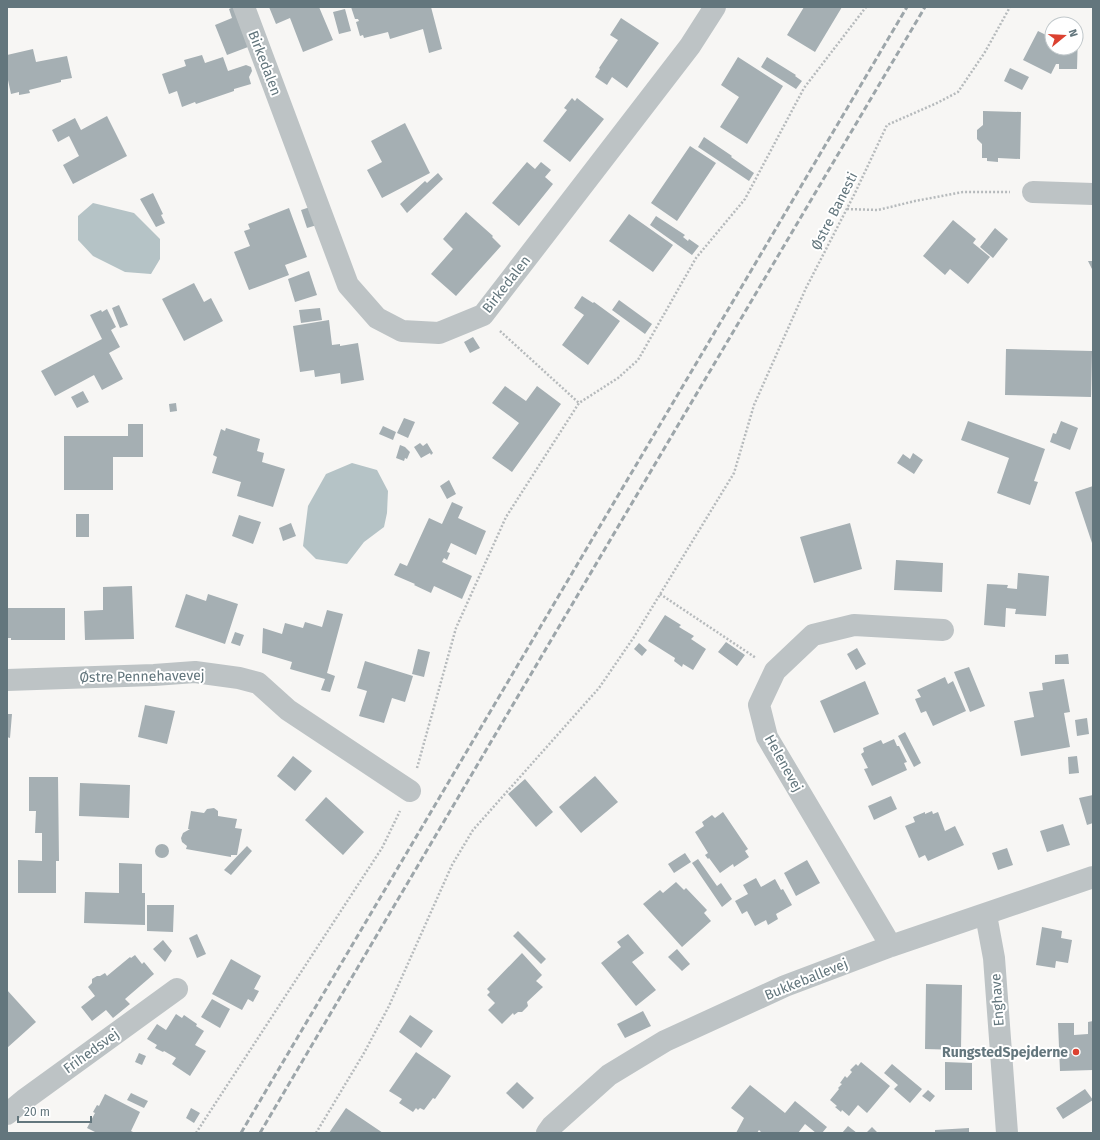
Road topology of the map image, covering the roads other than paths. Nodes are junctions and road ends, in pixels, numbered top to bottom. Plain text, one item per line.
1 (244, 7) edge
2 (715, 7) edge
3 (1032, 192) road end
4 (1093, 194) edge
5 (943, 630) dead end
6 (7, 680) edge
7 (410, 791) road end
8 (1093, 877) edge
9 (986, 915) junction
10 (891, 946) junction
11 (177, 989) dead end
12 (7, 1114) edge
13 (547, 1133) edge
14 (1007, 1133) edge

1 - 2 street, Birkedalen
3 - 4 street
5 - 10 street, Helenevej
6 - 7 street, Østre Pennehavevej
8 - 9 street, Bukkeballevej
9 - 10 street, Bukkeballevej
9 - 14 street, Enghave
10 - 13 street, Bukkeballevej
11 - 12 street, Frihedsvej

